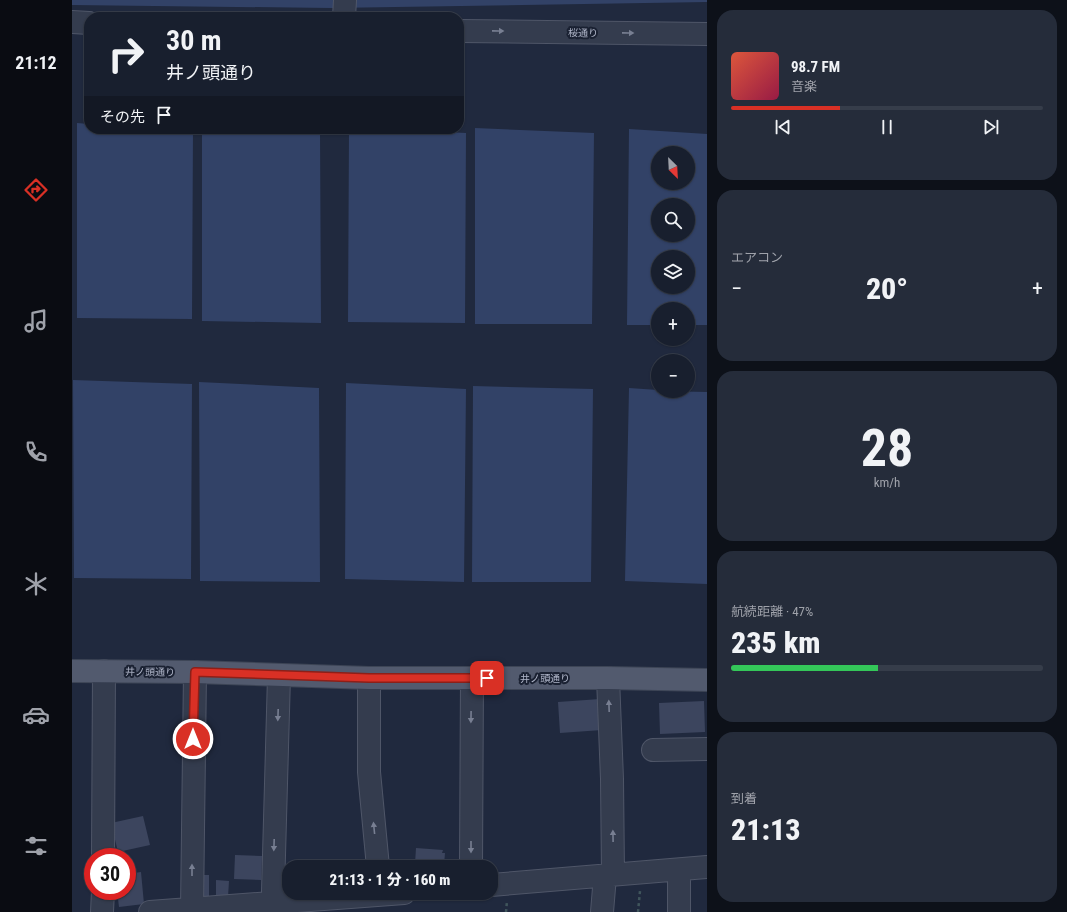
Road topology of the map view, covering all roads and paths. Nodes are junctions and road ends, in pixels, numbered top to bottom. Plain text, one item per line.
1 (345, 0) edge
2 (344, 12) edge
3 (72, 22) edge
4 (84, 23) edge
5 (464, 31) edge
6 (707, 34) edge
7 (72, 671) edge
8 (104, 671) junction
9 (195, 672) junction
10 (279, 676) junction
11 (369, 678) junction
12 (472, 678) junction
13 (608, 678) junction
14 (707, 680) edge
15 (707, 749) edge
16 (653, 750) dead end
17 (103, 848) edge
18 (377, 860) edge
19 (471, 860) edge
20 (707, 867) edge
21 (679, 870) junction
22 (609, 876) junction
23 (498, 884) edge
24 (103, 900) edge
25 (381, 900) edge
26 (277, 907) edge
27 (184, 910) edge
28 (102, 912) edge
29 (150, 912) edge
30 (602, 912) edge
31 (679, 912) edge

1 - 2 street
3 - 4 street
5 -> 6 street, 桜通り
7 - 8 main road, 井ノ頭通り
8 - 9 main road, 井ノ頭通り
8 - 17 street
9 - 10 main road, 井ノ頭通り
27 -> 9 street
10 - 11 main road, 井ノ頭通り
10 -> 26 street
11 - 12 main road, 井ノ頭通り
18 -> 11 street
12 - 13 main road, 井ノ頭通り
12 -> 19 street
13 - 14 main road, 井ノ頭通り
22 -> 13 street
15 - 16 street
20 - 21 street
21 - 22 street
21 - 31 street
22 - 23 street
22 - 30 street
24 - 28 street
25 - 26 street
26 - 27 street
27 - 29 street

